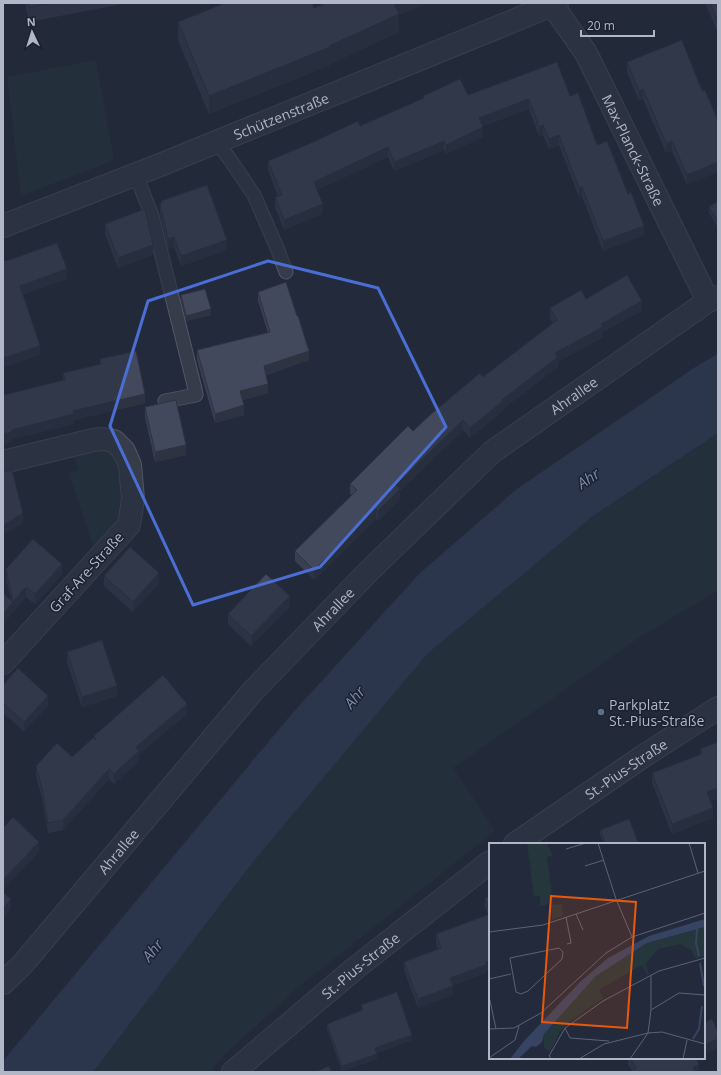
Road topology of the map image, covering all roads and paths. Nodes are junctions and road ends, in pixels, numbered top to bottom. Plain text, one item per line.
1 (553, 4) edge
2 (217, 142) junction
3 (136, 174) junction
4 (3, 226) edge
5 (286, 272) dead end
6 (713, 299) edge
7 (165, 401) edge
8 (3, 462) edge
9 (3, 663) edge
10 (718, 708) edge
11 (517, 843) edge
12 (489, 863) edge
13 (3, 983) edge
14 (233, 1072) edge

1 - 2 street, Schützenstraße
1 - 6 street, Max-Planck-Straße
2 - 3 street, Schützenstraße
2 - 5 lane
3 - 4 street, Schützenstraße
3 - 7 lane
6 - 13 street, Ahrallee
8 - 9 street, Graf-Are-Straße
10 - 11 street, St.-Pius-Straße
12 - 14 street, St.-Pius-Straße

